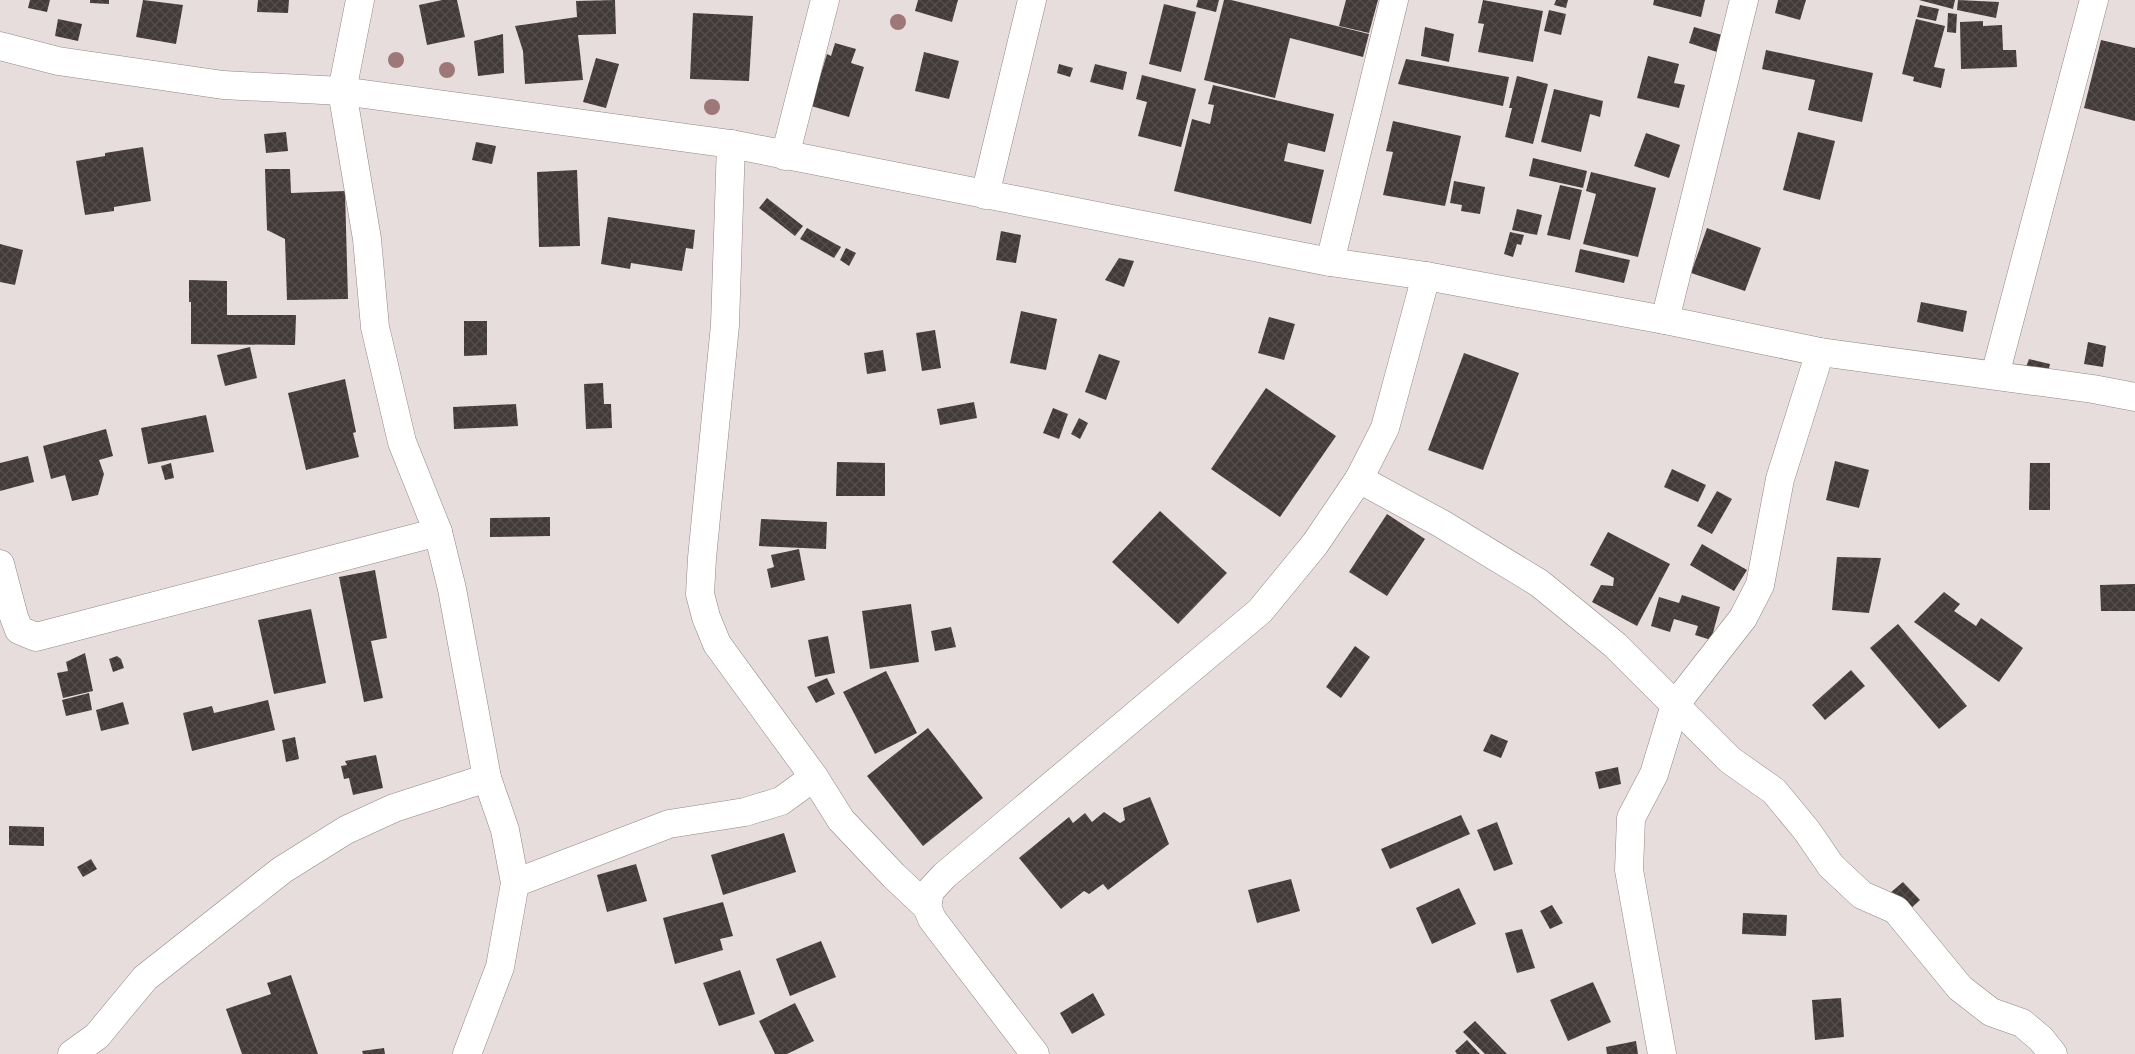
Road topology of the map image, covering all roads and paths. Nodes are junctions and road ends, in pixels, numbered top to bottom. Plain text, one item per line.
1 (360, 0) edge
2 (825, 0) edge
3 (1032, 0) edge
4 (1394, 0) edge
5 (1744, 0) edge
6 (2094, 0) edge
7 (0, 46) edge
8 (342, 91) junction
9 (731, 144) junction
10 (785, 156) junction
11 (985, 195) junction
12 (1330, 262) junction
13 (1426, 276) junction
14 (1665, 320) junction
15 (1820, 352) junction
16 (1994, 375) junction
17 (2135, 397) edge
18 (1359, 479) junction
19 (438, 532) junction
20 (0, 564) edge
21 (1675, 705) junction
22 (814, 777) junction
23 (488, 778) junction
24 (515, 883) junction
25 (927, 907) junction
26 (72, 1054) edge
27 (467, 1054) edge
28 (1035, 1054) edge
29 (1662, 1054) edge
30 (2053, 1054) edge

1 - 8 street
2 - 10 street
3 - 11 street
4 - 12 street
5 - 14 street
6 - 16 street
7 - 8 street
8 - 9 street
8 - 19 street
9 - 10 street
9 - 22 street
10 - 11 street
11 - 12 street
12 - 13 street
13 - 14 street
13 - 18 street
14 - 15 street
15 - 16 street
15 - 21 street
16 - 17 street
18 - 21 street
18 - 25 street
19 - 20 street
19 - 23 street
21 - 29 street
21 - 30 street
22 - 24 street
22 - 25 street
23 - 24 street
23 - 26 street
24 - 27 street
25 - 28 street

